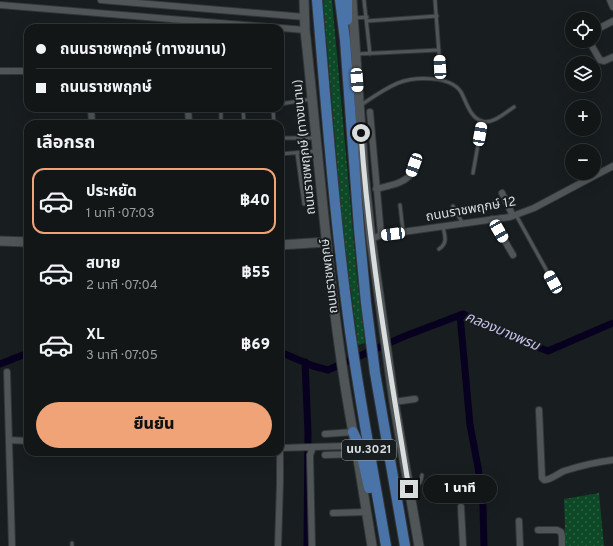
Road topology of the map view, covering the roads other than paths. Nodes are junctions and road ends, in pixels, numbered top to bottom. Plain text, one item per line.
1 (101, 0) edge
2 (304, 0) edge
3 (312, 0) edge
4 (317, 0) edge
5 (340, 0) edge
6 (348, 0) edge
7 (352, 0) edge
8 (364, 0) edge
9 (435, 0) edge
10 (610, 0) edge
11 (155, 2) edge
12 (0, 5) edge
13 (613, 8) edge
14 (437, 16) junction
15 (305, 17) junction
16 (354, 18) junction
17 (367, 19) junction
18 (613, 21) edge
19 (232, 24) edge
20 (601, 27) edge
21 (284, 28) edge
22 (305, 30) junction
23 (320, 35) junction
24 (345, 40) junction
25 (593, 48) edge
26 (439, 50) junction
27 (355, 54) junction
28 (370, 54) junction
29 (613, 57) edge
30 (440, 67) dead end
31 (24, 70) edge
32 (0, 71) edge
33 (313, 99) junction
34 (284, 103) edge
35 (359, 106) junction
36 (514, 107) dead end
37 (370, 112) dead end
38 (482, 122) junction
39 (284, 138) edge
40 (317, 138) junction
41 (318, 151) junction
42 (297, 153) junction
43 (284, 154) edge
44 (414, 165) dead end
45 (613, 166) edge
46 (473, 173) dead end
47 (376, 189) junction
48 (502, 193) dead end
49 (304, 204) dead end
50 (400, 205) dead end
51 (453, 206) dead end
52 (514, 215) junction
53 (492, 219) junction
54 (463, 224) junction
55 (443, 227) junction
56 (403, 232) junction
57 (381, 235) junction
58 (371, 239) junction
59 (0, 241) edge
60 (24, 242) edge
61 (327, 242) junction
62 (284, 245) edge
63 (439, 249) dead end
64 (513, 255) dead end
65 (553, 282) dead end
66 (7, 372) dead end
67 (415, 399) dead end
68 (394, 402) junction
69 (539, 410) dead end
70 (353, 432) junction
71 (325, 434) dead end
72 (9, 440) junction
73 (24, 441) edge
74 (345, 446) dead end
75 (310, 447) junction
76 (284, 448) edge
77 (325, 455) dead end
78 (280, 456) edge
79 (358, 456) junction
80 (613, 460) edge
81 (422, 475) dead end
82 (409, 489) junction
83 (461, 507) dead end
84 (367, 512) junction
85 (333, 513) dead end
86 (382, 521) junction
87 (519, 521) dead end
88 (538, 530) dead end
89 (12, 546) edge
90 (278, 546) edge
91 (312, 546) edge
92 (372, 546) edge
93 (386, 546) edge
94 (405, 546) edge
95 (419, 546) edge
96 (463, 546) edge
97 (520, 546) edge
98 (562, 546) edge

1 - 11 street
2 - 15 main road, ถนนราชพฤกษ์ (ทางขนาน) / นบ.3021
3 - 23 main road
4 - 23 main road, ถนนราชพฤกษ์ / นบ.3021
5 - 24 main road, นบ.3021
6 - 24 main road
7 - 16 main road, นบ.3021
8 - 17 lane
9 - 14 lane
10 - 13 street
11 - 15 street
12 - 19 street
14 - 17 lane
14 - 26 lane
15 - 22 main road, ถนนราชพฤกษ์ (ทางขนาน) / นบ.3021
16 - 17 lane
16 - 27 main road, นบ.3021
17 - 28 lane
18 - 20 street
21 - 22 street
22 - 33 main road, ถนนราชพฤกษ์ (ทางขนาน) / นบ.3021
23 - 86 main road, ถนนราชพฤกษ์ / นบ.3021
24 - 94 main road, นบ.3021
25 - 29 street
26 - 28 lane
26 - 30 lane
27 - 28 lane
27 - 35 main road, นบ.3021
31 - 32 street
33 - 34 lane
33 - 40 main road, ถนนราชพฤกษ์ (ทางขนาน) / นบ.3021
35 - 38 lane
35 - 58 main road, นบ.3021
36 - 38 lane
37 - 47 street
38 - 46 lane
39 - 40 lane
40 - 41 main road, ถนนราชพฤกษ์ (ทางขนาน) / นบ.3021
41 - 42 lane
41 - 61 main road, ถนนราชพฤกษ์ (ทางขนาน) / นบ.3021
42 - 43 lane
42 - 49 lane
44 - 47 street
45 - 52 street, ถนนราชพฤกษ์ 12
47 - 57 street
48 - 52 street
50 - 56 lane
51 - 54 lane
52 - 53 street, ถนนราชพฤกษ์ 12
52 - 65 lane
53 - 54 street, ถนนราชพฤกษ์ 12
53 - 64 street
54 - 55 street, ถนนราชพฤกษ์ 12
55 - 56 street, ถนนราชพฤกษ์ 12
55 - 63 lane
56 - 57 street, ถนนราชพฤกษ์ 12
57 - 58 street, ถนนราชพฤกษ์ 12
58 - 68 main road, นบ.3021
59 - 60 main road
61 - 62 main road
61 - 70 main road, ถนนราชพฤกษ์ (ทางขนาน) / นบ.3021
66 - 72 street
67 - 68 street
68 - 82 main road, นบ.3021
69 - 80 street
70 - 71 street
70 - 79 main road, ถนนราชพฤกษ์ (ทางขนาน) / นบ.3021
70 - 86 main road
72 - 73 street
72 - 89 street
74 - 75 street
75 - 76 street
75 - 91 street
77 - 79 street
78 - 90 street
79 - 84 main road, นบ.3021
81 - 82 lane
82 - 95 main road, นบ.3021
83 - 96 street
84 - 85 street
84 - 92 main road, นบ.3021
86 - 93 main road, ถนนราชพฤกษ์ / นบ.3021
87 - 97 street
88 - 98 street

